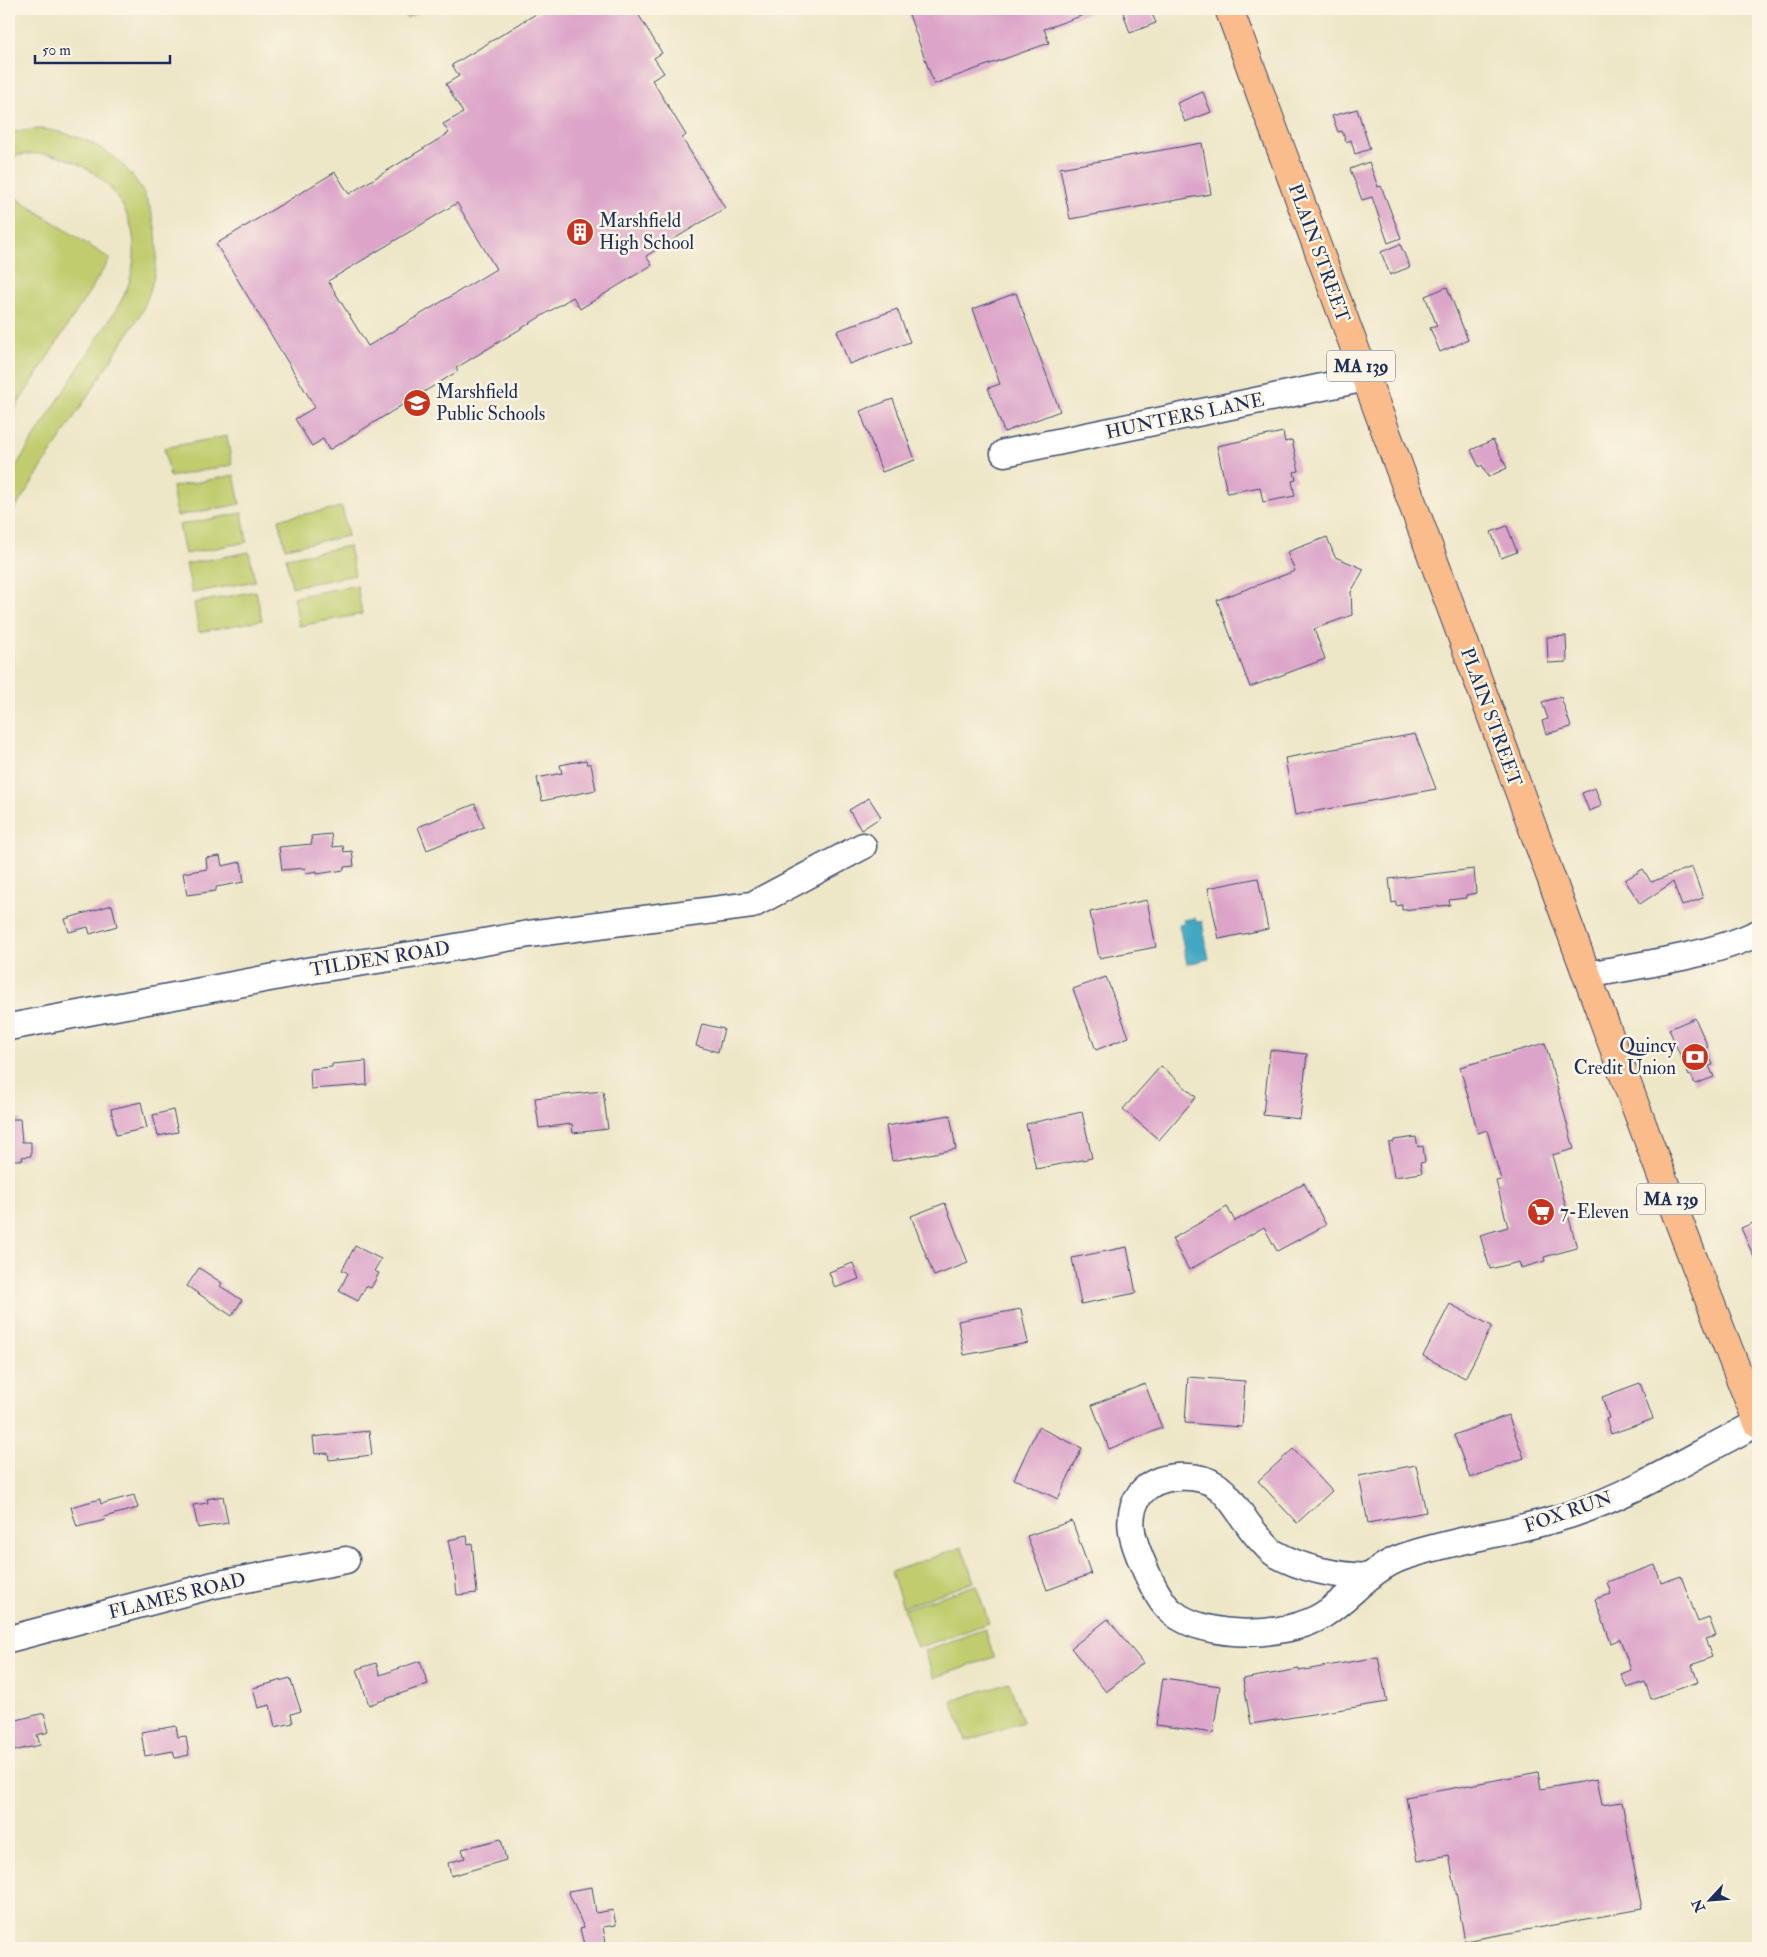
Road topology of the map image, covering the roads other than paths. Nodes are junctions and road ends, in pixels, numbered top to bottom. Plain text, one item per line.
1 (1229, 9) edge
2 (1366, 378) junction
3 (1004, 453) dead end
4 (863, 846) dead end
5 (1758, 933) edge
6 (1587, 975) junction
7 (9, 1027) edge
8 (1758, 1423) edge
9 (346, 1560) dead end
10 (1369, 1577) junction
11 (9, 1639) edge

1 - 2 main road, PLAIN STREET / MA 139
2 - 3 street, HUNTERS LANE
2 - 6 main road, PLAIN STREET / MA 139
4 - 7 street, TILDEN ROAD
5 - 6 street
6 - 8 main road, PLAIN STREET / MA 139
8 - 10 street, FOX RUN
9 - 11 street, FLAMES ROAD
10 - 10 street, FOX RUN

